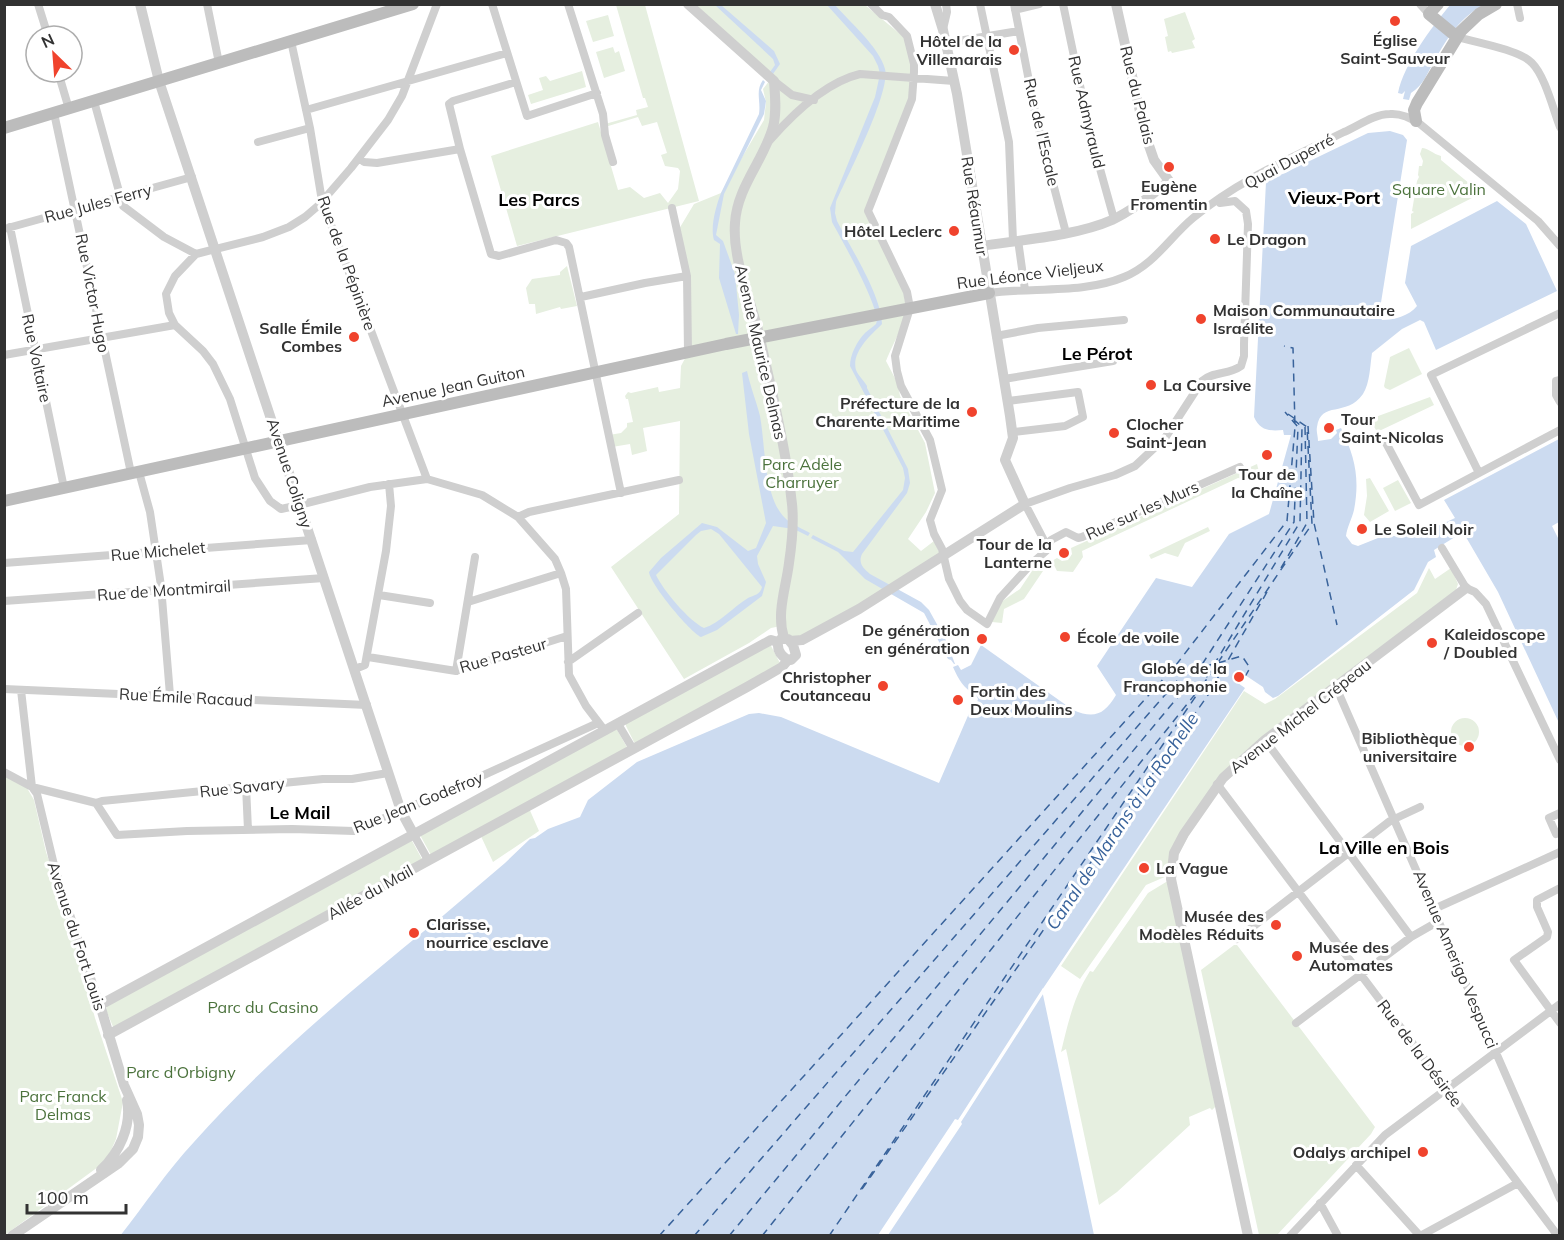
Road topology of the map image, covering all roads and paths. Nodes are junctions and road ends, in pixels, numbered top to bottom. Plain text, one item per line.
1 (38, 4) edge
2 (140, 4) edge
3 (207, 4) edge
4 (413, 4) edge
5 (437, 4) edge
6 (492, 4) edge
7 (568, 4) edge
8 (688, 4) edge
9 (871, 4) edge
10 (935, 4) edge
11 (946, 4) edge
12 (980, 4) edge
13 (1039, 4) edge
14 (1063, 4) edge
15 (1116, 4) edge
16 (1420, 4) edge
17 (1496, 4) edge
18 (1517, 4) edge
19 (1015, 7) edge
20 (386, 8) edge
21 (1434, 13) edge
22 (1520, 18) dead end
23 (44, 24) edge
24 (943, 30) junction
25 (1019, 31) junction
26 (987, 36) junction
27 (1455, 36) junction
28 (291, 41) junction
29 (946, 43) junction
30 (507, 53) junction
31 (219, 63) junction
32 (913, 79) junction
33 (159, 81) junction
34 (409, 81) junction
35 (774, 81) junction
36 (954, 81) junction
37 (516, 82) junction
38 (62, 84) edge
39 (597, 93) junction
40 (813, 100) junction
41 (94, 101) junction
42 (69, 109) junction
43 (306, 110) junction
44 (54, 113) junction
45 (1557, 113) edge
46 (1416, 121) junction
47 (1560, 127) edge
48 (4, 128) edge
49 (310, 128) junction
50 (258, 142) dead end
51 (767, 143) junction
52 (460, 149) junction
53 (359, 158) junction
54 (613, 162) dead end
55 (192, 177) junction
56 (121, 197) junction
57 (322, 201) junction
58 (1213, 204) junction
59 (672, 208) dead end
60 (76, 209) junction
61 (1202, 211) joint
62 (1114, 219) junction
63 (8, 228) edge
64 (1066, 232) junction
65 (1016, 241) junction
66 (981, 246) junction
67 (1560, 246) edge
68 (216, 249) junction
69 (196, 254) junction
70 (687, 276) junction
71 (1025, 290) junction
72 (989, 293) junction
73 (581, 297) junction
74 (910, 308) junction
75 (1560, 313) edge
76 (1124, 320) dead end
77 (176, 325) junction
78 (996, 336) junction
79 (760, 337) junction
80 (101, 338) junction
81 (36, 350) junction
82 (688, 352) junction
83 (4, 355) edge
84 (1113, 361) dead end
85 (596, 372) junction
86 (1004, 380) junction
87 (1558, 380) edge
88 (1008, 401) junction
89 (1560, 402) edge
90 (403, 414) junction
91 (1560, 430) edge
92 (1012, 432) junction
93 (279, 441) junction
94 (1385, 441) dead end
95 (244, 449) junction
96 (1240, 467) dead end
97 (135, 472) junction
98 (1479, 473) junction
99 (427, 479) junction
100 (679, 480) dead end
101 (389, 484) junction
102 (64, 488) junction
103 (621, 493) junction
104 (4, 501) edge
105 (301, 504) junction
106 (1025, 504) junction
107 (518, 517) junction
108 (312, 540) junction
109 (1047, 546) junction
110 (1442, 548) dead end
111 (155, 551) junction
112 (944, 556) junction
113 (475, 557) dead end
114 (4, 563) edge
115 (561, 573) junction
116 (324, 578) junction
117 (1466, 588) junction
118 (161, 591) junction
119 (379, 595) junction
120 (4, 601) edge
121 (468, 602) junction
122 (430, 603) dead end
123 (638, 614) dead end
124 (567, 636) junction
125 (784, 640) junction
126 (368, 657) junction
127 (568, 662) junction
128 (355, 669) junction
129 (456, 671) junction
130 (1336, 687) junction
131 (4, 689) edge
132 (21, 690) junction
133 (170, 695) junction
134 (367, 705) junction
135 (618, 724) junction
136 (601, 727) junction
137 (1265, 740) junction
138 (633, 749) junction
139 (1560, 760) edge
140 (4, 772) edge
141 (388, 773) junction
142 (1217, 784) junction
143 (246, 786) junction
144 (32, 787) junction
145 (96, 803) junction
146 (1420, 807) dead end
147 (401, 811) junction
148 (1560, 813) edge
149 (1395, 818) junction
150 (248, 831) junction
151 (1560, 832) edge
152 (414, 835) junction
153 (1560, 852) edge
154 (1349, 854) junction
155 (428, 860) junction
156 (1560, 888) edge
157 (1299, 891) junction
158 (1434, 909) junction
159 (1439, 921) junction
160 (1411, 937) junction
161 (1237, 939) dead end
162 (1362, 975) junction
163 (1560, 1004) edge
164 (100, 1005) junction
165 (1550, 1010) junction
166 (1296, 1023) dead end
167 (1560, 1023) edge
168 (108, 1035) junction
169 (1496, 1052) junction
170 (1446, 1089) junction
171 (1356, 1165) junction
172 (1518, 1183) junction
173 (1560, 1199) edge
174 (1320, 1203) junction
175 (12, 1236) edge
176 (1248, 1236) edge
177 (1290, 1236) edge
178 (1338, 1236) edge
179 (1420, 1236) edge
180 (1558, 1236) edge

1 - 23 street
2 - 33 street, Avenue Coligny
3 - 31 street
4 - 20 main road
5 - 34 street
6 - 30 street
7 - 39 street
8 - 35 street
9 - 32 street
10 - 24 street, Rue Réaumur
11 - 24 street
12 - 26 street
13 - 19 street
14 - 62 street, Rue Admyrauld
15 - 62 street, Rue du Palais
16 - 21 street
17 - 27 main road
18 - 22 street
19 - 25 street, Rue de l'Escale
20 - 28 main road
21 - 27 main road
24 - 29 street, Rue Réaumur
25 - 26 street
25 - 64 street, Rue de l'Escale
26 - 29 street
26 - 65 street
27 - 45 street
27 - 46 main road
28 - 31 main road
28 - 43 street, Rue de la Pépinière
29 - 36 street, Rue Réaumur
30 - 34 street
30 - 37 street
31 - 33 main road
32 - 36 street, Avenue Maurice Delmas
32 - 40 street, Avenue Maurice Delmas
32 - 74 street
33 - 41 main road
33 - 55 street, Avenue Coligny
34 - 43 street
34 - 53 street
35 - 40 street
35 - 51 street, Avenue Maurice Delmas
36 - 66 street, Rue Réaumur
37 - 39 street
37 - 52 street
38 - 42 street
39 - 54 street
40 - 51 street, Avenue Maurice Delmas
41 - 42 main road
41 - 56 street
42 - 44 main road
43 - 49 street, Rue de la Pépinière
44 - 48 main road
44 - 60 street, Rue Victor Hugo
45 - 47 street
46 - 58 street, Quai Duperré
46 - 67 street
49 - 50 street
49 - 57 street, Rue de la Pépinière
51 - 79 street, Avenue Maurice Delmas
52 - 53 street
52 - 73 street
53 - 57 street
55 - 56 street, Rue Jules Ferry
55 - 68 street, Avenue Coligny
56 - 60 street, Rue Jules Ferry
56 - 69 street
57 - 68 street
57 - 90 street, Rue de la Pépinière
58 - 61 street, Quai Duperré
58 - 106 street
59 - 70 street
60 - 63 street, Rue Jules Ferry
60 - 80 street, Rue Victor Hugo
61 - 71 street, Rue Léonce Vieljeux
62 - 64 street
63 - 81 street, Rue Voltaire
64 - 65 street
65 - 66 street
65 - 71 street
66 - 72 street, Rue Réaumur
68 - 69 street
68 - 93 street, Avenue Coligny
69 - 77 street
70 - 73 street
70 - 82 street
71 - 72 street, Rue Léonce Vieljeux
72 - 74 main road, Rue Léonce Vieljeux
72 - 78 street, Rue Réaumur
73 - 85 street
74 - 79 main road, Avenue Jean Guiton
74 - 112 street
75 - 98 street
76 - 78 street
77 - 80 street
77 - 95 street
78 - 86 street, Rue Réaumur
79 - 82 main road, Avenue Jean Guiton
79 - 125 street, Avenue Maurice Delmas
80 - 81 street
80 - 97 street, Rue Victor Hugo
81 - 83 street
81 - 102 street, Rue Voltaire
82 - 85 main road, Avenue Jean Guiton
84 - 86 street
85 - 90 main road, Avenue Jean Guiton
85 - 103 street
86 - 88 street, Rue Réaumur
87 - 89 street
88 - 92 street, Rue Réaumur
88 - 92 street
90 - 93 main road, Avenue Jean Guiton
90 - 99 street, Rue de la Pépinière
91 - 98 street
92 - 106 street
93 - 95 main road, Avenue Jean Guiton
93 - 105 street, Avenue Coligny
94 - 98 street
95 - 97 main road, Avenue Jean Guiton
95 - 105 street
96 - 109 street, Rue sur les Murs
97 - 102 main road, Avenue Jean Guiton
97 - 111 street, Rue Victor Hugo
99 - 101 street
99 - 107 street
100 - 103 street
101 - 105 street
101 - 119 street
102 - 104 main road, Avenue Jean Guiton
103 - 107 street
105 - 108 street, Avenue Coligny
106 - 109 street
106 - 112 street, Allée du Mail
107 - 115 street
108 - 111 street, Rue Michelet
108 - 116 street, Avenue Coligny
109 - 112 street
110 - 117 street
111 - 114 street, Rue Michelet
111 - 118 street, Rue Victor Hugo
112 - 125 street, Allée du Mail
113 - 121 street
115 - 121 street
115 - 124 street
116 - 118 street, Rue de Montmirail
116 - 128 street, Avenue Coligny
117 - 130 street, Avenue Michel Crépeau
117 - 139 street
118 - 120 street, Rue de Montmirail
118 - 133 street, Rue Victor Hugo
119 - 122 street
119 - 126 street
121 - 129 street
123 - 127 street
124 - 127 street
124 - 129 street, Rue Pasteur
125 - 135 street, Allée du Mail
125 - 138 street, Allée du Mail
126 - 128 street
126 - 129 street, Rue Pasteur
127 - 136 street
128 - 134 street, Avenue Coligny
130 - 137 street, Avenue Michel Crépeau
130 - 149 street, Avenue Amerigo Vespucci
131 - 132 street, Rue Émile Racaud
132 - 133 street, Rue Émile Racaud
132 - 144 street, Avenue du Fort Louis
133 - 134 street, Rue Émile Racaud
134 - 141 street, Avenue Coligny
135 - 136 street, Allée du Mail
135 - 138 street
136 - 147 street, Rue Jean Godefroy
136 - 152 street, Allée du Mail
137 - 142 street, Avenue Michel Crépeau
137 - 154 street
138 - 155 street, Allée du Mail
140 - 144 street
141 - 143 street, Rue Savary
141 - 147 street, Avenue Coligny
142 - 157 street, Rue de la Désirée
142 - 176 street, Avenue Michel Crépeau
143 - 145 street, Rue Savary
143 - 150 street
144 - 145 street
144 - 164 street, Avenue du Fort Louis
145 - 150 street, Rue Jean Godefroy
146 - 149 street
147 - 150 street, Rue Jean Godefroy
147 - 152 street, Avenue Coligny
148 - 151 street
149 - 154 street
149 - 158 street, Avenue Amerigo Vespucci
152 - 155 street, Avenue Coligny
152 - 164 street, Allée du Mail
153 - 158 street
154 - 157 street
154 - 160 street
155 - 168 street, Allée du Mail
156 - 165 street
157 - 161 street
157 - 162 street, Rue de la Désirée
158 - 159 street, Avenue Amerigo Vespucci
159 - 160 street
159 - 169 street, Avenue Amerigo Vespucci
160 - 162 street
162 - 166 street
162 - 170 street, Rue de la Désirée
163 - 165 street
164 - 168 street, Avenue du Fort Louis
165 - 167 street
165 - 169 street
168 - 175 street, Avenue du Fort Louis
169 - 170 street
169 - 173 street, Avenue Amerigo Vespucci
170 - 171 street
170 - 172 street, Rue de la Désirée
171 - 174 street
171 - 179 street
172 - 179 street
172 - 180 street, Rue de la Désirée
174 - 177 street
174 - 178 street

